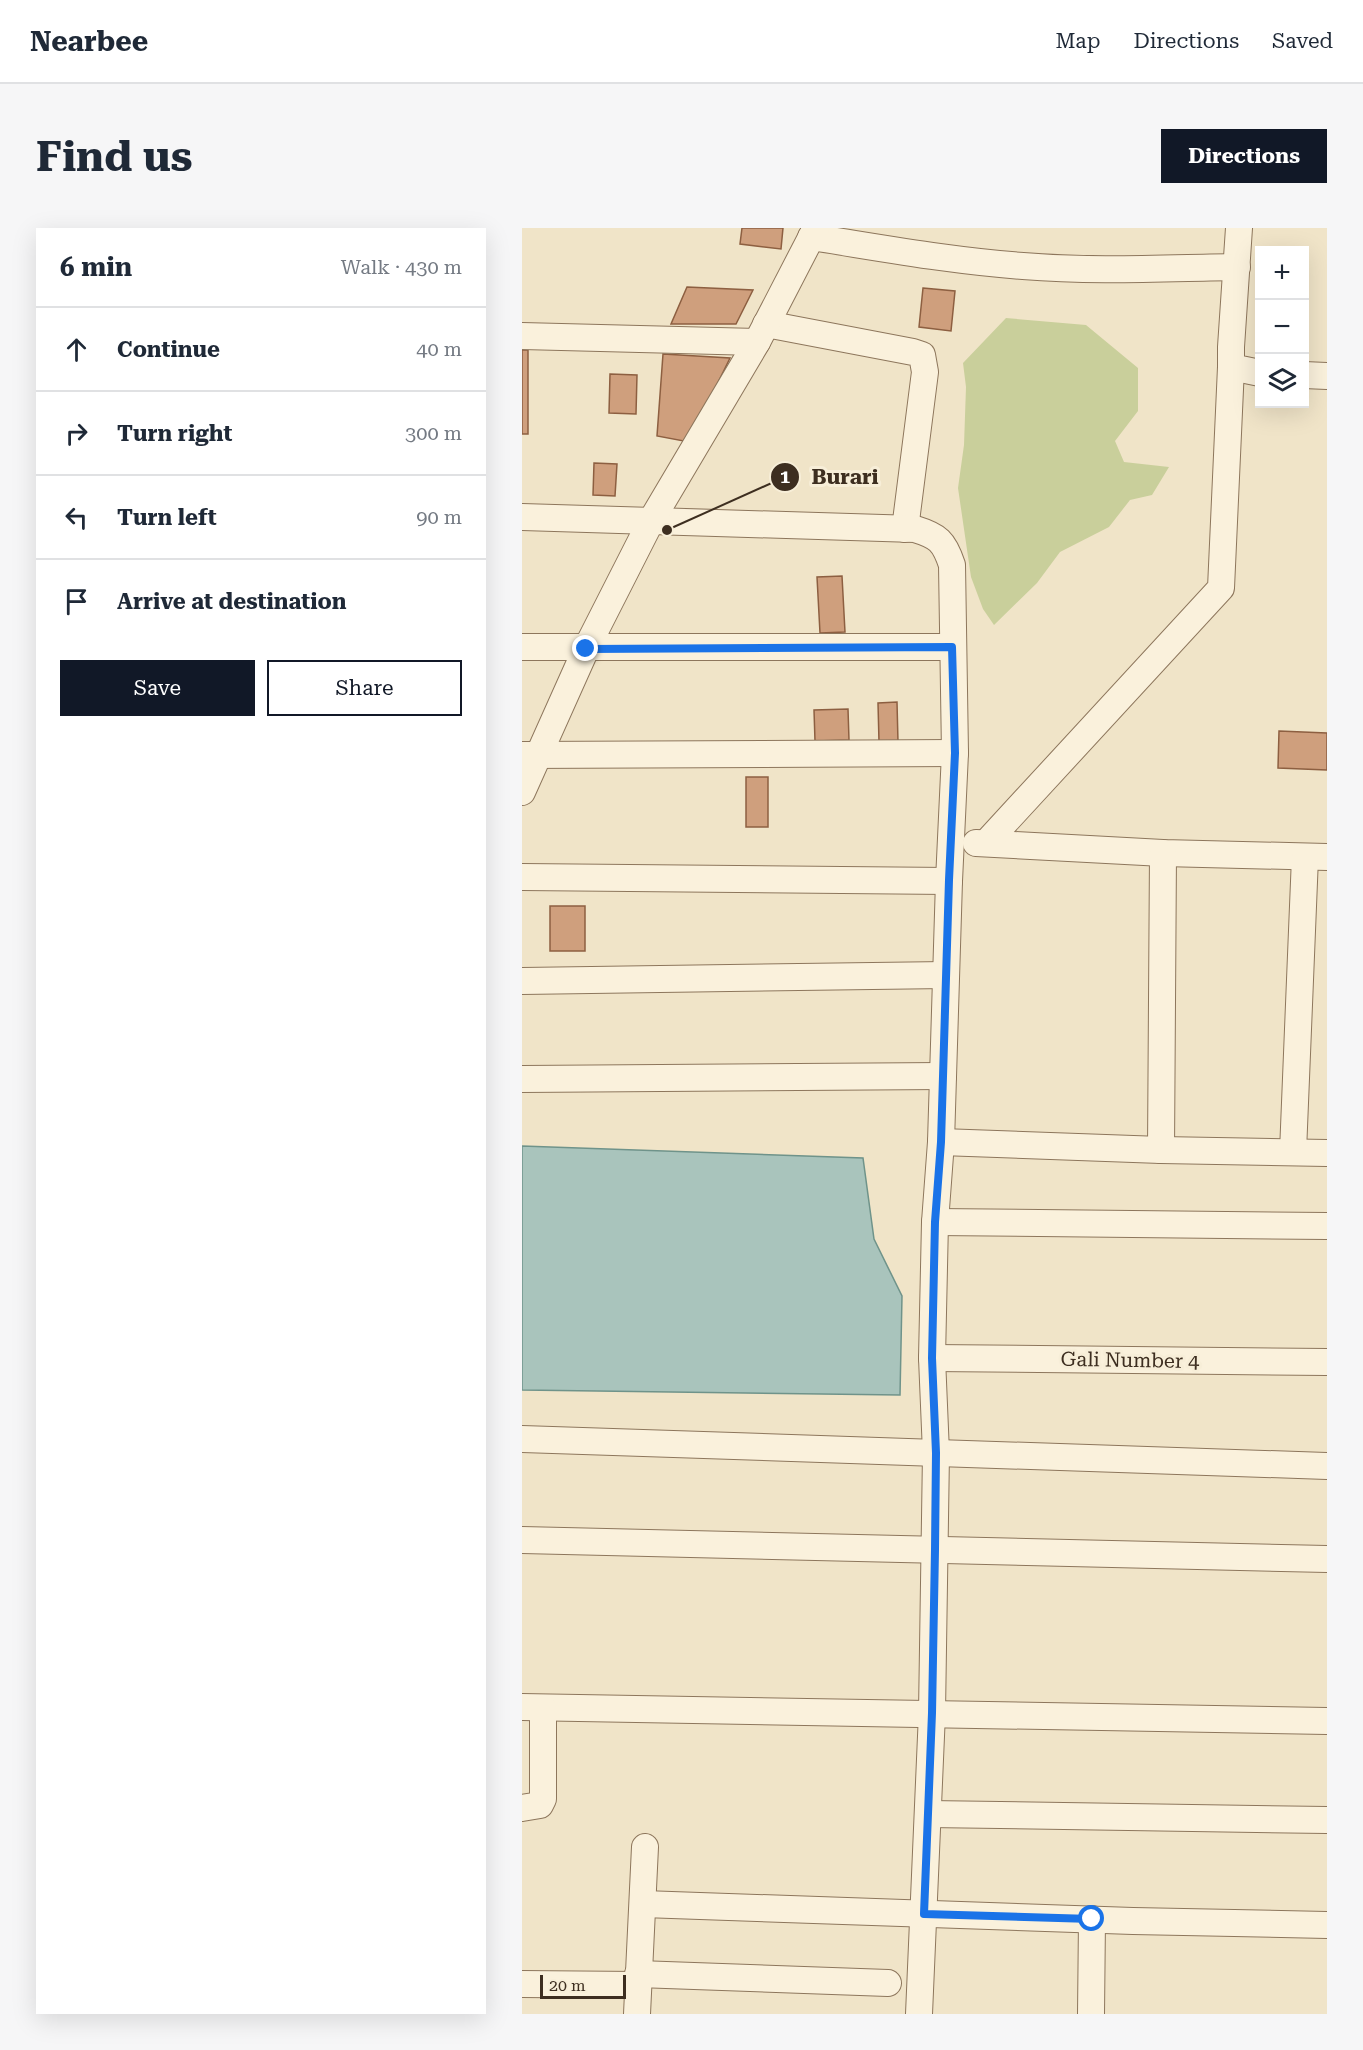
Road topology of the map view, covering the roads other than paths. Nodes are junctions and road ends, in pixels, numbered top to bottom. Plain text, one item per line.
1 (1239, 228) edge
2 (814, 233) edge
3 (1237, 267) junction
4 (761, 333) junction
5 (522, 336) edge
6 (1231, 367) junction
7 (1255, 372) edge
8 (1309, 375) edge
9 (1327, 376) edge
10 (522, 517) edge
11 (651, 521) junction
12 (905, 529) junction
13 (522, 647) edge
14 (952, 647) junction
15 (586, 649) junction
16 (955, 753) junction
17 (531, 755) edge
18 (522, 792) edge
19 (952, 842) junction
20 (987, 843) junction
21 (1163, 853) junction
22 (1316, 857) edge
23 (522, 877) edge
24 (949, 880) junction
25 (946, 975) junction
26 (522, 981) edge
27 (943, 1076) junction
28 (522, 1079) edge
29 (941, 1142) junction
30 (1161, 1150) junction
31 (1293, 1152) junction
32 (1327, 1153) edge
33 (935, 1222) junction
34 (1327, 1226) edge
35 (932, 1358) junction
36 (1327, 1362) edge
37 (522, 1438) edge
38 (936, 1453) junction
39 (1327, 1466) edge
40 (522, 1540) edge
41 (935, 1550) junction
42 (1327, 1559) edge
43 (532, 1707) edge
44 (932, 1713) junction
45 (1327, 1721) edge
46 (522, 1808) edge
47 (928, 1814) junction
48 (1327, 1820) edge
49 (645, 1847) dead end
50 (643, 1904) junction
51 (924, 1914) junction
52 (1092, 1919) junction
53 (1327, 1925) edge
54 (638, 1979) junction
55 (888, 1983) dead end
56 (522, 1984) edge
57 (637, 2014) edge
58 (919, 2014) edge
59 (1091, 2014) edge

1 - 3 street
2 - 3 street
2 - 4 street
3 - 6 street
4 - 5 street
4 - 11 street
4 - 12 street
6 - 7 street
6 - 20 street
8 - 9 street
10 - 11 street
11 - 12 street
11 - 15 street
12 - 14 street
13 - 15 street
14 - 15 street
14 - 16 street
15 - 17 street
16 - 17 street
16 - 19 street
17 - 18 street
19 - 20 street
19 - 24 street
20 - 21 street
21 - 22 street
21 - 30 street
22 - 31 street
23 - 24 street
24 - 25 street
25 - 26 street
25 - 27 street
27 - 28 street
27 - 29 street
29 - 30 street
29 - 33 street
30 - 31 street
31 - 32 street
33 - 34 street
33 - 35 street
35 - 36 street, Gali Number 4
35 - 38 street
37 - 38 street
38 - 39 street
38 - 41 street
40 - 41 street
41 - 42 street
41 - 44 street
43 - 44 street
43 - 46 street
44 - 45 street
44 - 47 street
47 - 48 street
47 - 51 street
49 - 50 street
50 - 51 street
50 - 54 street
51 - 52 street
51 - 58 street
52 - 53 street
52 - 59 street
54 - 55 street
54 - 56 street
54 - 57 street

